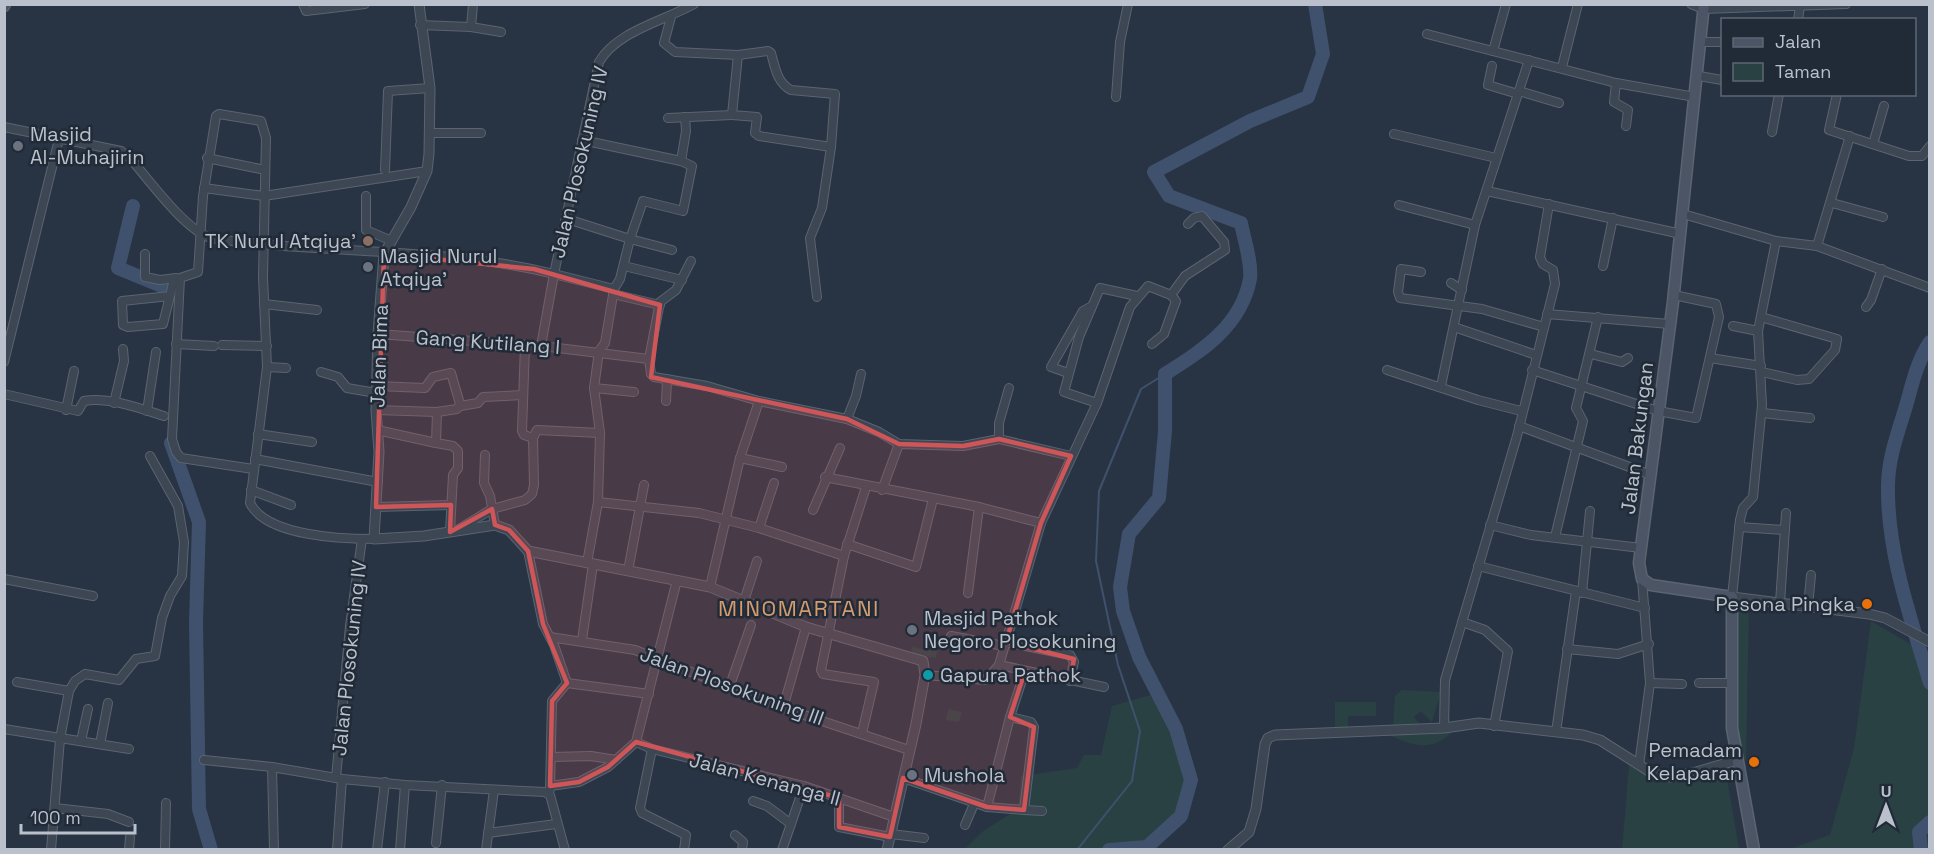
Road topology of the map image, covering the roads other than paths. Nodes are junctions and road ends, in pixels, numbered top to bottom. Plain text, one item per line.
1 (303, 4) edge
2 (365, 4) edge
3 (419, 4) edge
4 (473, 4) edge
5 (694, 4) edge
6 (1128, 4) edge
7 (1506, 4) edge
8 (1578, 4) edge
9 (1691, 4) edge
10 (1846, 4) edge
11 (1800, 6) edge
12 (332, 7) edge
13 (1704, 7) edge
14 (671, 17) junction
15 (420, 25) junction
16 (471, 27) junction
17 (501, 32) dead end
18 (1428, 34) dead end
19 (1702, 42) junction
20 (1721, 42) edge
21 (1493, 51) junction
22 (738, 55) junction
23 (1529, 60) junction
24 (1492, 66) dead end
25 (1562, 67) junction
26 (1699, 76) junction
27 (1721, 80) edge
28 (1616, 82) junction
29 (430, 88) junction
30 (1519, 93) junction
31 (1116, 96) dead end
32 (1779, 96) edge
33 (1836, 96) edge
34 (1695, 97) junction
35 (1559, 103) dead end
36 (1884, 106) dead end
37 (732, 115) junction
38 (685, 117) junction
39 (668, 118) dead end
40 (1626, 126) dead end
41 (4, 127) edge
42 (1772, 132) dead end
43 (430, 133) junction
44 (481, 133) dead end
45 (1394, 134) dead end
46 (1850, 136) junction
47 (59, 139) junction
48 (582, 140) junction
49 (1873, 144) junction
50 (831, 147) junction
51 (1929, 147) edge
52 (207, 158) junction
53 (1496, 158) junction
54 (681, 160) junction
55 (265, 170) junction
56 (385, 170) dead end
57 (427, 171) junction
58 (204, 188) junction
59 (1487, 191) junction
60 (264, 196) junction
61 (366, 196) dead end
62 (1832, 203) junction
63 (1549, 204) junction
64 (1399, 205) dead end
65 (1683, 213) junction
66 (1883, 217) dead end
67 (1613, 218) junction
68 (567, 219) junction
69 (1188, 224) dead end
70 (1475, 225) junction
71 (1681, 234) junction
72 (200, 235) junction
73 (630, 239) junction
74 (392, 241) junction
75 (1776, 241) junction
76 (263, 245) junction
77 (1817, 246) junction
78 (672, 250) dead end
79 (145, 254) dead end
80 (384, 254) junction
81 (691, 261) dead end
82 (624, 266) junction
83 (1603, 266) dead end
84 (1882, 269) junction
85 (1421, 272) dead end
86 (554, 274) junction
87 (177, 278) junction
88 (682, 280) junction
89 (1451, 284) dead end
90 (1929, 288) edge
91 (1462, 290) junction
92 (613, 291) junction
93 (1171, 295) junction
94 (1674, 295) junction
95 (170, 296) junction
96 (1137, 296) junction
97 (817, 297) dead end
98 (264, 304) junction
99 (660, 305) junction
100 (1459, 305) junction
101 (1092, 306) junction
102 (1866, 307) dead end
103 (317, 310) dead end
104 (1547, 314) junction
105 (1598, 317) junction
106 (1761, 317) junction
107 (1670, 324) junction
108 (1733, 326) dead end
109 (1454, 327) junction
110 (1544, 327) junction
111 (1758, 331) junction
112 (378, 334) junction
113 (176, 344) junction
114 (1152, 344) dead end
115 (525, 345) junction
116 (267, 346) junction
117 (540, 346) junction
118 (123, 350) dead end
119 (599, 351) junction
120 (156, 352) dead end
121 (1591, 354) junction
122 (1536, 355) junction
123 (1628, 358) dead end
124 (1710, 358) junction
125 (650, 359) junction
126 (4, 362) edge
127 (267, 367) junction
128 (286, 368) dead end
129 (1762, 369) junction
130 (1387, 370) dead end
131 (1532, 370) junction
132 (74, 371) dead end
133 (321, 372) dead end
134 (1068, 373) junction
135 (861, 374) dead end
136 (667, 379) junction
137 (1442, 386) junction
138 (1582, 386) junction
139 (594, 388) junction
140 (1009, 388) dead end
141 (376, 390) junction
142 (634, 392) dead end
143 (4, 394) edge
144 (523, 395) junction
145 (666, 401) dead end
146 (759, 401) junction
147 (1097, 403) junction
148 (116, 404) junction
149 (460, 406) junction
150 (66, 410) junction
151 (376, 410) junction
152 (147, 411) junction
153 (1521, 411) junction
154 (1658, 411) junction
155 (437, 412) junction
156 (1762, 413) junction
157 (165, 417) dead end
158 (1810, 418) dead end
159 (847, 419) junction
160 (1519, 426) junction
161 (377, 430) junction
162 (600, 433) junction
163 (258, 434) junction
164 (533, 438) junction
165 (999, 439) junction
166 (312, 442) dead end
167 (436, 444) junction
168 (899, 444) junction
169 (1575, 446) junction
170 (840, 447) dead end
171 (485, 455) dead end
172 (150, 456) dead end
173 (1071, 456) junction
174 (740, 458) junction
175 (255, 459) junction
176 (782, 467) dead end
177 (253, 469) junction
178 (1651, 475) junction
179 (825, 477) junction
180 (378, 482) junction
181 (774, 483) dead end
182 (644, 485) dead end
183 (866, 487) junction
184 (251, 490) junction
185 (882, 490) junction
186 (933, 499) junction
187 (598, 502) junction
188 (291, 505) dead end
189 (452, 505) junction
190 (642, 506) junction
191 (376, 507) junction
192 (979, 507) junction
193 (813, 510) dead end
194 (492, 511) junction
195 (1590, 511) dead end
196 (1786, 513) dead end
197 (724, 519) junction
198 (1041, 523) junction
199 (495, 525) junction
200 (1490, 525) junction
201 (1739, 527) junction
202 (759, 528) junction
203 (1785, 530) junction
204 (453, 532) junction
205 (1555, 537) junction
206 (374, 538) junction
207 (362, 539) junction
208 (1586, 541) junction
209 (847, 544) junction
210 (1641, 548) junction
211 (528, 551) junction
212 (844, 556) junction
213 (757, 561) dead end
214 (590, 563) junction
215 (1478, 566) junction
216 (628, 571) junction
217 (1811, 575) dead end
218 (4, 579) edge
219 (1642, 579) junction
220 (677, 580) junction
221 (710, 587) junction
222 (1579, 592) junction
223 (968, 593) dead end
224 (93, 596) dead end
225 (1732, 597) junction
226 (744, 601) junction
227 (1780, 603) junction
228 (1808, 607) junction
229 (1645, 608) junction
230 (1462, 622) junction
231 (751, 625) dead end
232 (806, 627) junction
233 (828, 634) junction
234 (951, 636) dead end
235 (550, 637) junction
236 (582, 640) junction
237 (1929, 642) edge
238 (1005, 644) junction
239 (1649, 644) junction
240 (1567, 649) junction
241 (658, 661) junction
242 (999, 665) junction
243 (1025, 671) junction
244 (925, 675) junction
245 (1070, 681) junction
246 (17, 682) dead end
247 (567, 683) junction
248 (1650, 683) junction
249 (1699, 683) dead end
250 (1730, 683) junction
251 (1682, 684) dead end
252 (1104, 687) dead end
253 (729, 688) junction
254 (69, 691) junction
255 (649, 694) junction
256 (108, 703) dead end
257 (783, 708) junction
258 (88, 709) dead end
259 (1010, 717) junction
260 (1494, 726) junction
261 (1444, 728) junction
262 (4, 729) edge
263 (1556, 732) junction
264 (862, 733) junction
265 (60, 738) junction
266 (81, 741) junction
267 (636, 742) junction
268 (100, 744) junction
269 (652, 749) junction
270 (129, 750) dead end
271 (909, 750) junction
272 (552, 757) junction
273 (204, 760) dead end
274 (616, 760) junction
275 (1737, 760) junction
276 (1639, 765) junction
277 (272, 767) junction
278 (339, 778) junction
279 (903, 778) junction
280 (385, 782) junction
281 (405, 785) junction
282 (442, 785) junction
283 (550, 786) junction
284 (804, 786) junction
285 (494, 790) junction
286 (550, 795) junction
287 (839, 798) junction
288 (753, 801) dead end
289 (166, 803) dead end
290 (974, 804) junction
291 (987, 807) junction
292 (55, 808) junction
293 (1024, 810) junction
294 (1042, 811) dead end
295 (894, 817) junction
296 (129, 822) dead end
297 (556, 824) junction
298 (791, 824) junction
299 (965, 825) dead end
300 (488, 833) junction
301 (735, 835) dead end
302 (890, 836) junction
303 (130, 837) dead end
304 (924, 838) dead end
305 (436, 843) dead end
306 (51, 849) edge
307 (129, 849) edge
308 (165, 849) edge
309 (273, 849) edge
310 (337, 849) edge
311 (377, 849) edge
312 (400, 849) edge
313 (486, 849) edge
314 (565, 849) edge
315 (684, 849) edge
316 (742, 849) edge
317 (782, 849) edge
318 (887, 849) edge
319 (1228, 849) edge
320 (1754, 849) edge

1 - 12 street
2 - 12 street
3 - 15 street, Jalan Bima
4 - 16 street
5 - 14 street, Jalan Plosokuning IV
6 - 31 street
7 - 21 street
8 - 25 street
9 - 13 street
10 - 11 street
11 - 13 street
13 - 19 main road, Jalan Bakungan
14 - 22 street
14 - 48 street, Jalan Plosokuning IV
15 - 16 street
15 - 29 street, Jalan Bima
16 - 17 street
18 - 21 street
19 - 20 street
19 - 26 main road, Jalan Bakungan
21 - 23 street
22 - 37 street
22 - 50 street
23 - 25 street
23 - 30 street
24 - 30 street
25 - 28 street
26 - 27 street
26 - 34 main road, Jalan Bakungan
28 - 34 street
28 - 40 street
29 - 43 street, Jalan Bima
29 - 56 street
30 - 35 street
30 - 53 street
32 - 42 street
33 - 46 street
34 - 65 main road, Jalan Bakungan
36 - 49 street
37 - 38 street
37 - 50 street
38 - 39 street
38 - 54 street
41 - 47 street
43 - 44 street
43 - 57 street, Jalan Bima
45 - 53 street
46 - 49 street
46 - 62 street
47 - 72 street
47 - 126 street
48 - 54 street
48 - 68 street, Jalan Plosokuning IV
49 - 51 street
50 - 97 street
52 - 55 street
52 - 55 street
52 - 58 street
53 - 59 street
54 - 73 street
55 - 60 street
57 - 60 street
57 - 74 street, Jalan Bima
58 - 60 street
58 - 72 street
59 - 63 street
59 - 70 street
60 - 76 street
61 - 74 street
62 - 66 street
62 - 77 street
63 - 67 street
63 - 104 street
64 - 70 street
65 - 71 main road, Jalan Bakungan
65 - 75 street
67 - 71 street
67 - 83 street
68 - 73 street
68 - 86 street, Jalan Plosokuning IV
69 - 93 street
70 - 91 street
71 - 94 main road, Jalan Bakungan
72 - 76 street, Jalan Plosokuning IV
72 - 87 street
73 - 78 street
73 - 82 street
74 - 80 street, Jalan Bima
75 - 77 street
75 - 106 street
76 - 80 street, Jalan Plosokuning IV
76 - 98 street
77 - 84 street
79 - 87 street
80 - 86 street, Jalan Plosokuning IV
80 - 112 street, Jalan Bima
81 - 88 street
82 - 88 street
82 - 92 street
84 - 90 street
84 - 102 street
85 - 100 street
86 - 92 street
86 - 117 street
87 - 95 street
87 - 113 street
88 - 99 street
89 - 91 street
91 - 100 street
92 - 99 street
92 - 119 street
93 - 96 street
93 - 114 street
94 - 107 main road, Jalan Bakungan
94 - 124 street
95 - 95 street
96 - 101 street
96 - 147 street
98 - 103 street
98 - 116 street
99 - 125 street
100 - 109 street
100 - 110 street
101 - 134 street
101 - 134 street
104 - 105 street
104 - 110 street
105 - 107 street
105 - 121 street
106 - 111 street
106 - 129 street
107 - 154 main road, Jalan Bakungan
108 - 111 street
109 - 122 street
109 - 137 street
110 - 122 street
111 - 129 street
112 - 115 street, Gang Kutilang I
112 - 141 street, Jalan Bima
113 - 116 street
113 - 177 street
115 - 117 street, Gang Kutilang I
115 - 144 street
116 - 127 street
117 - 119 street, Gang Kutilang I
118 - 148 street
119 - 125 street, Gang Kutilang I
119 - 139 street
120 - 152 street
121 - 123 street
121 - 138 street
122 - 131 street
124 - 129 street
124 - 154 street
125 - 136 street
127 - 128 street
127 - 163 street
129 - 156 street
130 - 137 street
131 - 138 street
131 - 153 street
132 - 150 street
133 - 141 street
134 - 147 street
135 - 159 street
136 - 145 street
136 - 146 street
137 - 153 street
138 - 154 street
138 - 169 street
139 - 142 street
139 - 162 street
140 - 165 street
141 - 149 street
141 - 151 street, Jalan Bima
143 - 150 street
144 - 149 street
144 - 164 street
146 - 159 street
146 - 174 street
147 - 173 street
148 - 150 street
148 - 152 street
149 - 155 street
151 - 155 street
151 - 161 street, Jalan Bima
152 - 157 street
153 - 160 street
154 - 178 main road, Jalan Bakungan
155 - 167 street
156 - 158 street
156 - 201 street
159 - 168 street
160 - 169 street
160 - 200 street
161 - 167 street
161 - 180 street, Jalan Bima
162 - 164 street
162 - 187 street
163 - 166 street
163 - 175 street
164 - 194 street
165 - 168 street
165 - 173 street
167 - 189 street
168 - 185 street
169 - 178 street
169 - 205 street
170 - 179 street
171 - 194 street
172 - 254 street
173 - 198 street
174 - 176 street
174 - 197 street
175 - 177 street
175 - 180 street
177 - 184 street
178 - 210 main road, Jalan Bakungan
179 - 183 street
179 - 193 street
180 - 191 street, Jalan Bima
181 - 202 street
182 - 190 street
183 - 185 street
183 - 209 street
184 - 188 street
184 - 207 street
185 - 186 street
186 - 192 street
186 - 209 street
187 - 190 street
187 - 214 street
189 - 191 street
189 - 204 street
190 - 197 street
190 - 216 street
191 - 206 street, Jalan Bima
192 - 198 street
192 - 223 street
194 - 199 street
194 - 204 street
195 - 208 street
196 - 203 street
197 - 202 street
197 - 221 street
198 - 238 street
199 - 204 street
199 - 211 street
200 - 205 street
200 - 215 street
201 - 203 street
201 - 225 street
202 - 212 street
203 - 227 street
204 - 206 street
205 - 208 street
206 - 207 street
207 - 278 street, Jalan Plosokuning IV
208 - 210 street
208 - 222 street
209 - 212 street
210 - 219 main road, Jalan Bakungan
211 - 214 street
211 - 235 street
212 - 233 street
213 - 226 street
214 - 216 street
214 - 236 street
215 - 222 street
215 - 230 street
216 - 220 street
217 - 228 street
218 - 224 street
219 - 225 main road
219 - 229 street
220 - 221 street
220 - 241 street
221 - 226 street
222 - 229 street
222 - 240 street
225 - 227 street
225 - 250 main road
226 - 232 street
227 - 228 street
228 - 237 street
229 - 239 street
230 - 260 street
230 - 261 street
231 - 253 street
232 - 233 street
232 - 257 street
233 - 244 street
233 - 264 street
234 - 238 street
235 - 236 street, Jalan Plosokuning III
235 - 247 street
236 - 241 street, Jalan Plosokuning III
238 - 242 street
238 - 245 street
239 - 240 street
239 - 248 street
240 - 263 street
241 - 253 street, Jalan Plosokuning III
241 - 255 street
242 - 243 street
242 - 244 street
243 - 245 street
243 - 259 street
244 - 271 street
245 - 252 street
246 - 254 street
247 - 255 street
247 - 272 street
248 - 251 street
248 - 276 street
249 - 250 street
250 - 275 main road
253 - 257 street, Jalan Plosokuning III
254 - 265 street
255 - 267 street
256 - 268 street
257 - 264 street, Jalan Plosokuning III
258 - 266 street
259 - 291 street
259 - 293 street
260 - 261 street
260 - 263 street
261 - 319 street
262 - 265 street
263 - 276 street
264 - 271 street, Jalan Plosokuning III
265 - 266 street
265 - 292 street
266 - 268 street
267 - 269 street, Jalan Kenanga II
267 - 274 street
268 - 270 street
269 - 284 street, Jalan Kenanga II
269 - 315 street
271 - 279 street
272 - 274 street
272 - 283 street
273 - 277 street
274 - 283 street
275 - 276 street
275 - 320 main road
277 - 278 street
277 - 309 street
278 - 280 street
278 - 310 street, Jalan Plosokuning IV
279 - 290 street
279 - 295 street
280 - 281 street
280 - 311 street
281 - 282 street
281 - 312 street
282 - 285 street
282 - 305 street
283 - 286 street
284 - 287 street, Jalan Kenanga II
284 - 298 street
285 - 286 street
285 - 300 street
286 - 297 street
287 - 295 street, Jalan Kenanga II
287 - 302 street
288 - 298 street
289 - 308 street
290 - 291 street
290 - 299 street
291 - 293 street
292 - 296 street
292 - 306 street
293 - 294 street
295 - 302 street
297 - 300 street
297 - 314 street
298 - 317 street
300 - 313 street
301 - 316 street
302 - 304 street
302 - 318 street
303 - 307 street

